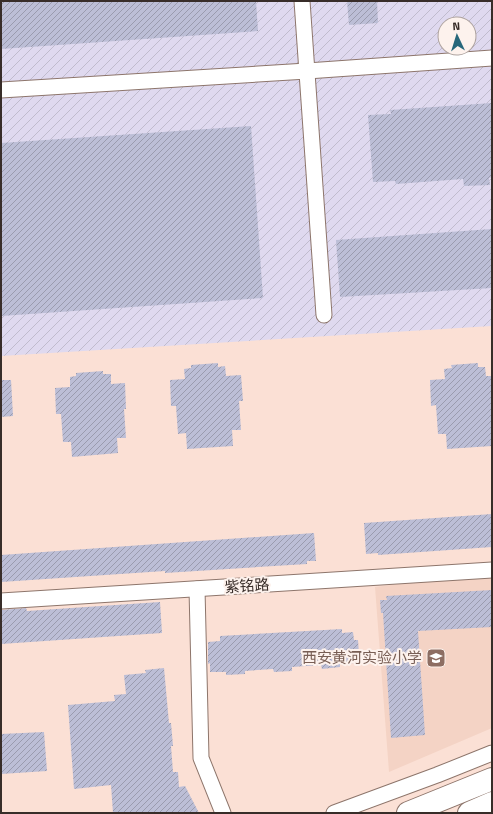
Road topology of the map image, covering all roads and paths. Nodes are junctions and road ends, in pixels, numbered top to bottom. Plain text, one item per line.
1 (302, 1) edge
2 (492, 58) edge
3 (307, 71) junction
4 (1, 90) edge
5 (324, 315) dead end
6 (492, 570) edge
7 (197, 589) junction
8 (1, 601) edge
9 (492, 752) edge
10 (492, 779) edge
11 (492, 803) edge
12 (223, 813) edge
13 (334, 813) edge
14 (408, 813) edge
15 (469, 813) edge

1 - 3 street
2 - 3 street
3 - 4 street
3 - 5 street
6 - 7 street, 紫铭路
7 - 8 street, 紫铭路
7 - 12 street
9 - 13 street
10 - 14 main road
11 - 15 main road

